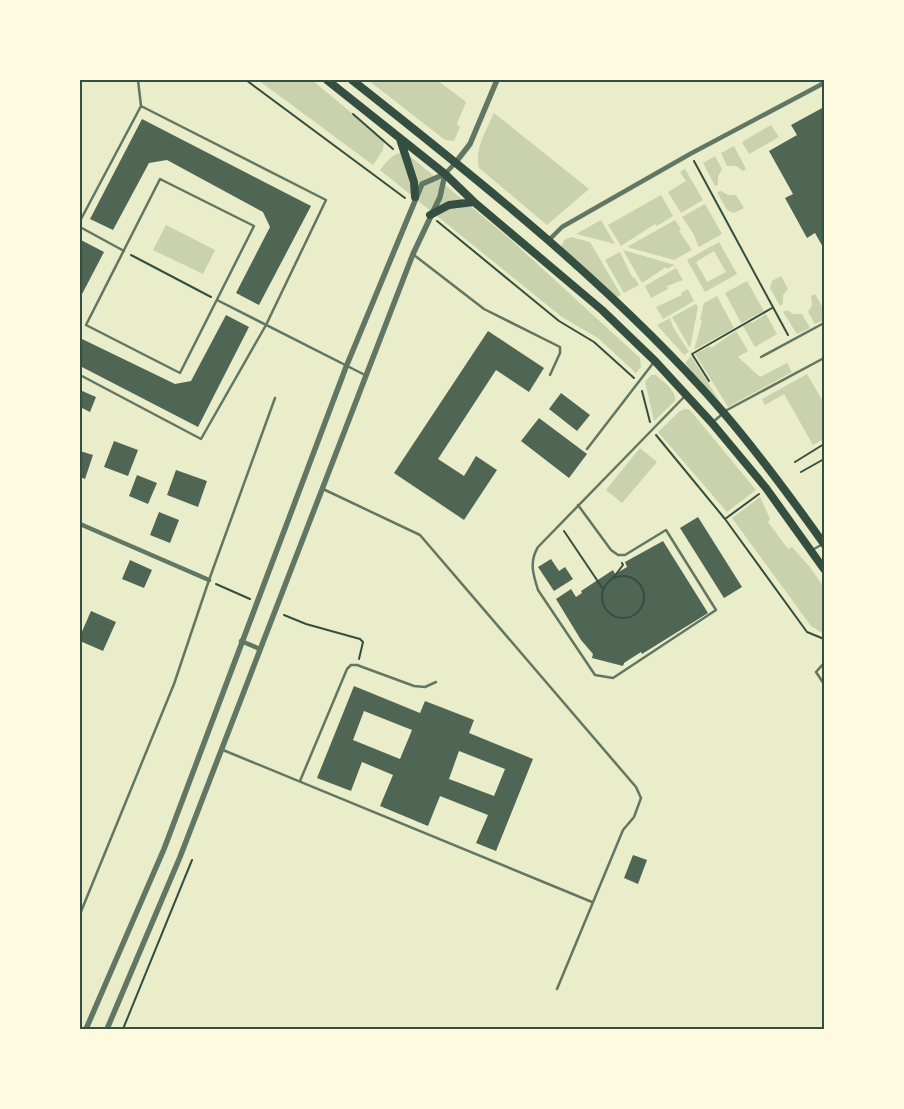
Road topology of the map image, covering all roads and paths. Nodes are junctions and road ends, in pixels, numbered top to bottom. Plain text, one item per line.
1 (138, 80) edge
2 (246, 80) edge
3 (327, 80) edge
4 (352, 80) edge
5 (497, 80) edge
6 (824, 83) edge
7 (140, 106) junction
8 (350, 111) dead end
9 (400, 138) junction
10 (393, 149) dead end
11 (690, 154) junction
12 (456, 162) junction
13 (445, 174) junction
14 (414, 200) junction
15 (474, 202) junction
16 (430, 216) junction
17 (80, 221) edge
18 (80, 227) edge
19 (547, 242) junction
20 (124, 251) junction
21 (413, 254) junction
22 (217, 300) junction
23 (772, 308) junction
24 (824, 323) edge
25 (266, 325) junction
26 (791, 341) junction
27 (762, 357) dead end
28 (824, 358) edge
29 (655, 361) junction
30 (346, 367) junction
31 (80, 375) edge
32 (550, 375) dead end
33 (367, 376) junction
34 (634, 378) dead end
35 (712, 386) dead end
36 (641, 388) dead end
37 (687, 394) junction
38 (275, 398) dead end
39 (724, 413) junction
40 (712, 423) junction
41 (652, 431) junction
42 (824, 444) edge
43 (587, 449) dead end
44 (824, 459) edge
45 (795, 462) dead end
46 (801, 472) dead end
47 (324, 489) junction
48 (759, 494) dead end
49 (578, 505) junction
50 (725, 519) junction
51 (80, 524) edge
52 (559, 525) junction
53 (824, 544) edge
54 (812, 551) junction
55 (621, 561) dead end
56 (824, 569) edge
57 (613, 578) junction
58 (209, 580) junction
59 (603, 589) junction
60 (256, 602) junction
61 (275, 611) junction
62 (824, 639) edge
63 (241, 641) junction
64 (260, 649) junction
65 (824, 663) edge
66 (357, 665) junction
67 (436, 682) dead end
68 (824, 684) edge
69 (221, 749) junction
70 (300, 781) junction
71 (192, 860) dead end
72 (592, 902) junction
73 (80, 914) edge
74 (557, 988) dead end
75 (86, 1029) edge
76 (107, 1029) edge
77 (124, 1029) edge

1 - 7 lane
2 - 14 path
3 - 9 main road
4 - 12 main road
5 - 12 street
6 - 11 street
7 - 17 lane
7 - 25 lane
8 - 10 path
9 - 13 main road
9 - 14 main road
11 - 19 street
11 - 23 path
12 - 13 street
12 - 19 main road
13 - 14 street
13 - 15 main road
13 - 16 street
14 - 30 street
15 - 16 main road
15 - 29 main road
16 - 21 street
16 - 34 path
18 - 20 lane
19 - 39 main road
20 - 22 path
20 - 22 lane
20 - 22 lane
21 - 32 lane
21 - 33 street
22 - 25 lane
23 - 26 path
23 - 35 path
24 - 26 lane
25 - 30 lane
25 - 31 lane
26 - 27 lane
28 - 39 lane
29 - 37 main road
29 - 43 lane
30 - 33 lane
30 - 60 street
33 - 47 street
36 - 41 path
37 - 40 main road
37 - 41 lane
38 - 58 lane
39 - 40 lane
39 - 53 main road
40 - 54 main road
41 - 49 lane
41 - 50 path
42 - 45 path
44 - 46 path
47 - 61 street
47 - 72 lane
48 - 50 path
49 - 52 lane
49 - 52 lane
50 - 62 path
51 - 58 street
52 - 59 path
53 - 54 lane
54 - 56 main road
55 - 57 path
57 - 59 path
57 - 59 path
58 - 60 path
58 - 73 lane
60 - 63 street
61 - 64 street
61 - 66 path
63 - 64 street
63 - 75 street
64 - 69 street
65 - 68 lane
66 - 67 lane
66 - 70 lane
69 - 70 lane
69 - 76 street
70 - 72 lane
71 - 77 path
72 - 74 lane

